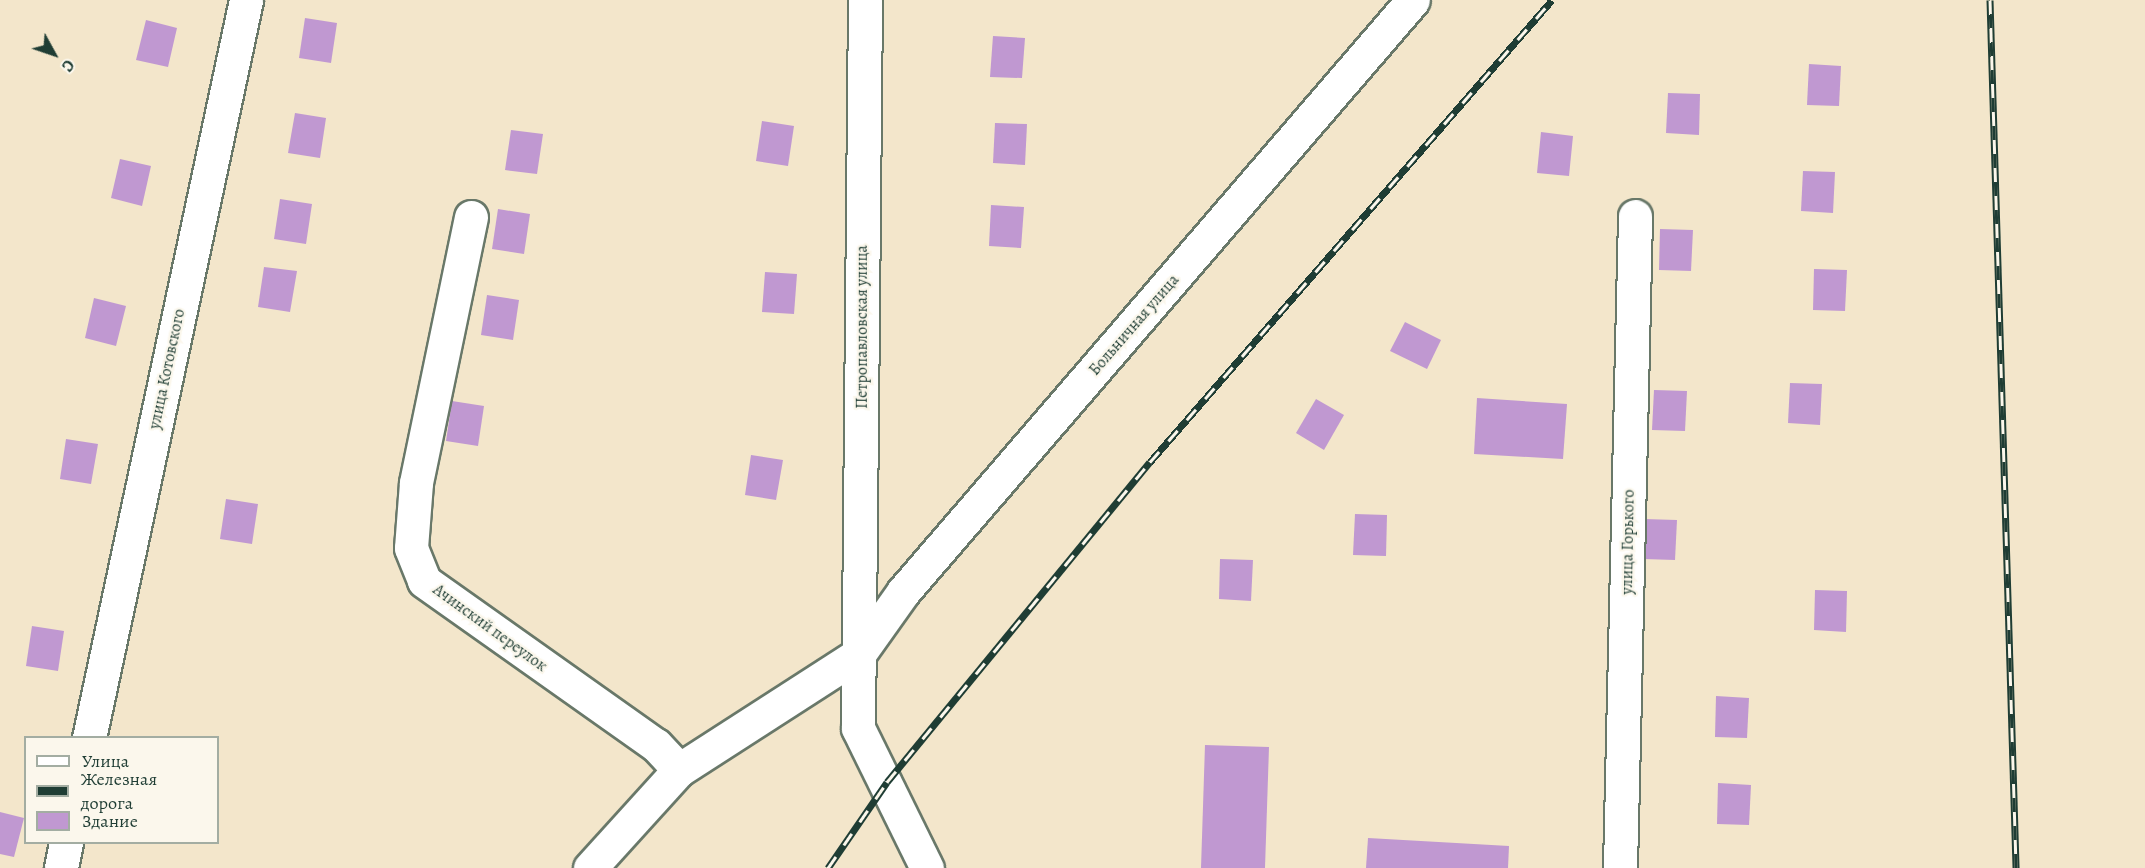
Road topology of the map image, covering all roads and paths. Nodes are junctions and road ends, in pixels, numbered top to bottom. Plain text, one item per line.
1 (246, 0) edge
2 (865, 0) edge
3 (1400, 8) edge
4 (1635, 216) dead end
5 (471, 217) dead end
6 (859, 654) junction
7 (88, 736) edge
8 (679, 770) junction
9 (66, 844) edge
10 (61, 868) edge
11 (590, 868) edge
12 (927, 868) edge
13 (1620, 868) edge

1 - 7 street, улица Котовского
2 - 6 street, Петропавловская улица
3 - 6 street, Больничная улица
4 - 13 street, улица Горького
5 - 8 street, Ачинский переулок
6 - 8 street
6 - 12 street, Петропавловская улица
8 - 11 street
9 - 10 street

